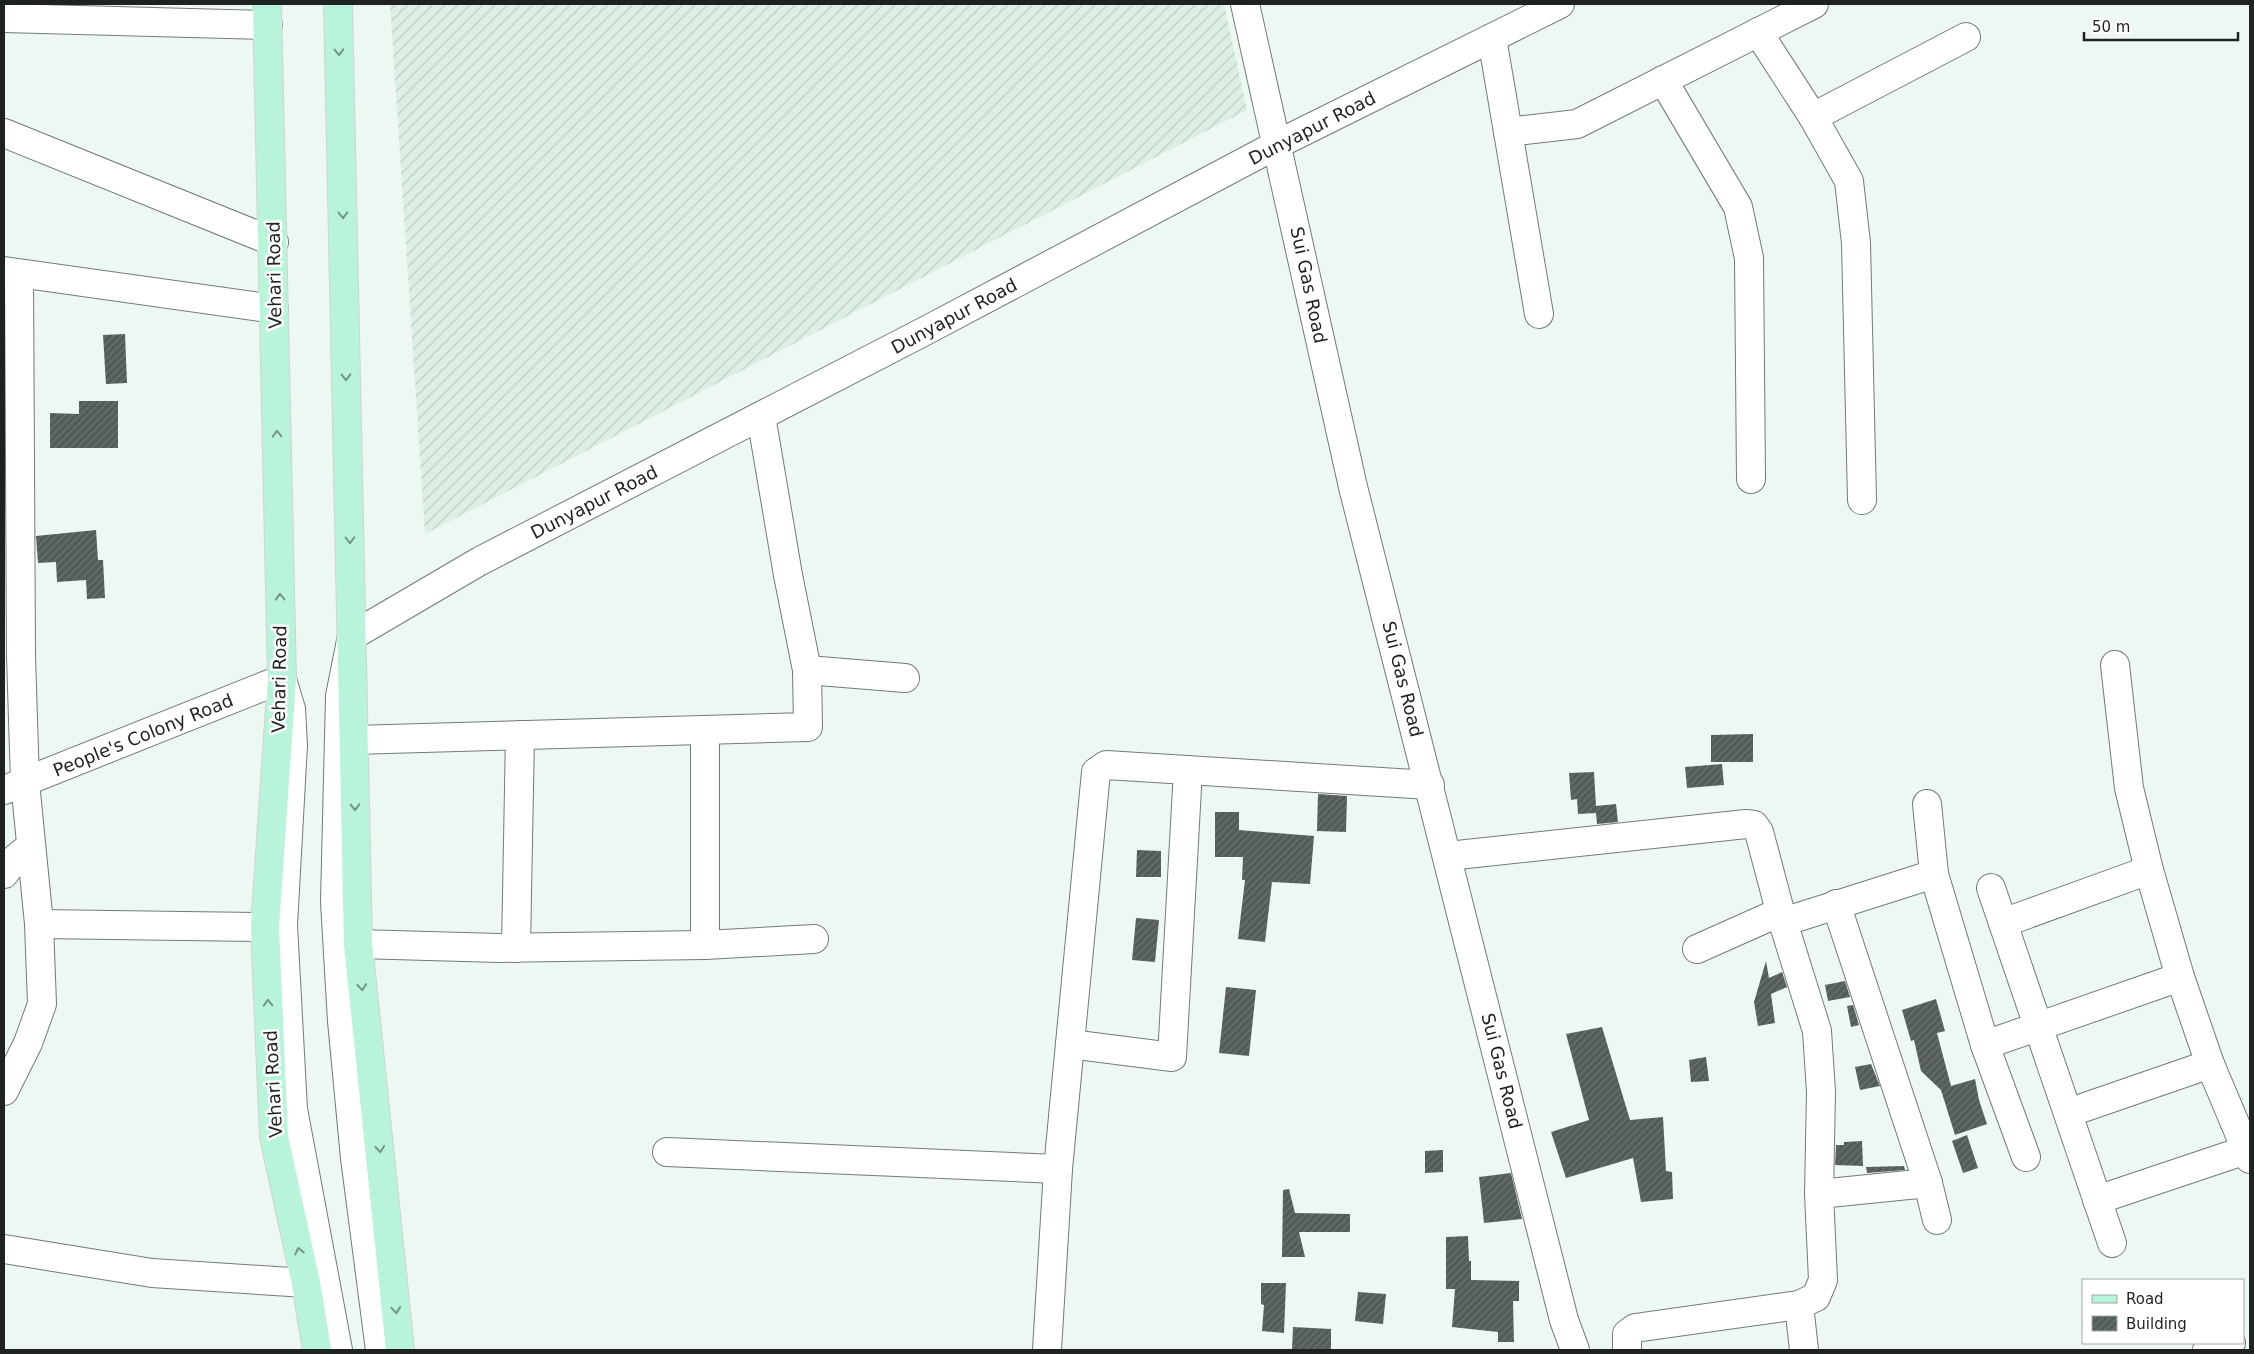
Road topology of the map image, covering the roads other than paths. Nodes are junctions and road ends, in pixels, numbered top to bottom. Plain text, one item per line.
1 (338, 4) edge
2 (1245, 4) edge
3 (1560, 4) edge
4 (1814, 4) edge
5 (268, 14) edge
6 (4, 18) edge
7 (1758, 32) junction
8 (1966, 37) dead end
9 (1492, 38) junction
10 (1663, 80) junction
11 (1813, 117) junction
12 (1508, 132) junction
13 (4, 133) edge
14 (1278, 144) junction
15 (274, 242) junction
16 (11, 273) edge
17 (274, 309) junction
18 (1539, 314) dead end
19 (761, 416) junction
20 (1751, 479) dead end
21 (1862, 500) dead end
22 (352, 636) junction
23 (12, 657) edge
24 (2115, 665) dead end
25 (807, 670) junction
26 (905, 678) dead end
27 (282, 679) junction
28 (705, 730) junction
29 (520, 735) junction
30 (353, 740) junction
31 (1188, 770) junction
32 (1430, 785) junction
33 (14, 786) edge
34 (1927, 804) dead end
35 (31, 846) junction
36 (1448, 856) junction
37 (2149, 870) junction
38 (4, 874) edge
39 (1934, 874) junction
40 (1991, 888) dead end
41 (1836, 904) junction
42 (1782, 917) junction
43 (2003, 923) junction
44 (39, 924) junction
45 (265, 927) junction
46 (814, 939) dead end
47 (358, 944) junction
48 (705, 945) junction
49 (516, 948) junction
50 (1697, 949) dead end
51 (2180, 978) junction
52 (2039, 1027) junction
53 (1070, 1044) junction
54 (1985, 1046) junction
55 (2210, 1064) junction
56 (4, 1091) edge
57 (2068, 1112) junction
58 (667, 1152) dead end
59 (2248, 1155) edge
60 (2026, 1157) dead end
61 (1058, 1169) junction
62 (1928, 1182) junction
63 (1819, 1194) junction
64 (2098, 1200) junction
65 (1937, 1220) dead end
66 (2112, 1243) dead end
67 (4, 1249) edge
68 (306, 1283) junction
69 (1799, 1306) junction
70 (2228, 1344) edge
71 (317, 1350) edge
72 (338, 1350) edge
73 (380, 1350) edge
74 (400, 1350) edge
75 (1046, 1350) edge
76 (1574, 1350) edge
77 (1627, 1350) edge
78 (1804, 1350) edge
79 (2207, 1350) edge

1 -> 22 main road
2 - 14 street, Sui Gas Road
3 - 9 street, Dunyapur Road
4 - 7 street
5 - 6 street
5 - 15 main road, Vehari Road
7 - 10 street
7 - 11 street
8 - 11 street
9 - 12 street
9 - 14 street, Dunyapur Road
10 - 12 street
10 - 20 street
11 - 21 street
12 - 18 street
13 - 15 street
14 - 19 street, Dunyapur Road
14 - 32 street, Sui Gas Road
15 - 17 main road, Vehari Road
16 - 17 street
16 - 23 street
27 -> 17 main road, Vehari Road
19 - 22 street, Dunyapur Road
19 - 25 street
22 - 30 main road
22 - 73 street
23 - 33 street
24 - 37 street
25 - 26 street
25 - 28 street
27 - 33 street, People's Colony Road
27 - 45 main road, Vehari Road
27 - 72 street
28 - 29 street
28 - 48 street
29 - 30 street
29 - 49 street
30 -> 47 main road
31 - 32 street
31 - 53 street
31 - 53 street
32 - 36 street, Sui Gas Road
33 - 35 street
34 - 39 street
35 - 38 street
35 - 44 street
36 - 42 street
36 - 76 street, Sui Gas Road
37 - 43 street
37 - 51 street
39 - 41 street
39 - 54 street
40 - 43 street
41 - 42 street
41 - 62 street
42 - 50 street
42 - 63 street
43 - 52 street
44 - 45 street
44 - 56 street
68 -> 45 main road, Vehari Road
46 - 48 street
47 - 49 street
47 -> 74 main road
48 - 49 street
51 - 52 street
51 - 55 street
52 - 54 street
52 - 57 street
53 - 61 street
54 - 60 street
55 - 57 street
55 - 59 street
57 - 64 street
58 - 61 street
59 - 64 street
61 - 75 street
62 - 63 street
62 - 65 street
63 - 69 street
64 - 66 street
67 - 68 street
68 - 71 main road, Vehari Road
69 - 77 street
69 - 78 street
70 - 79 street

